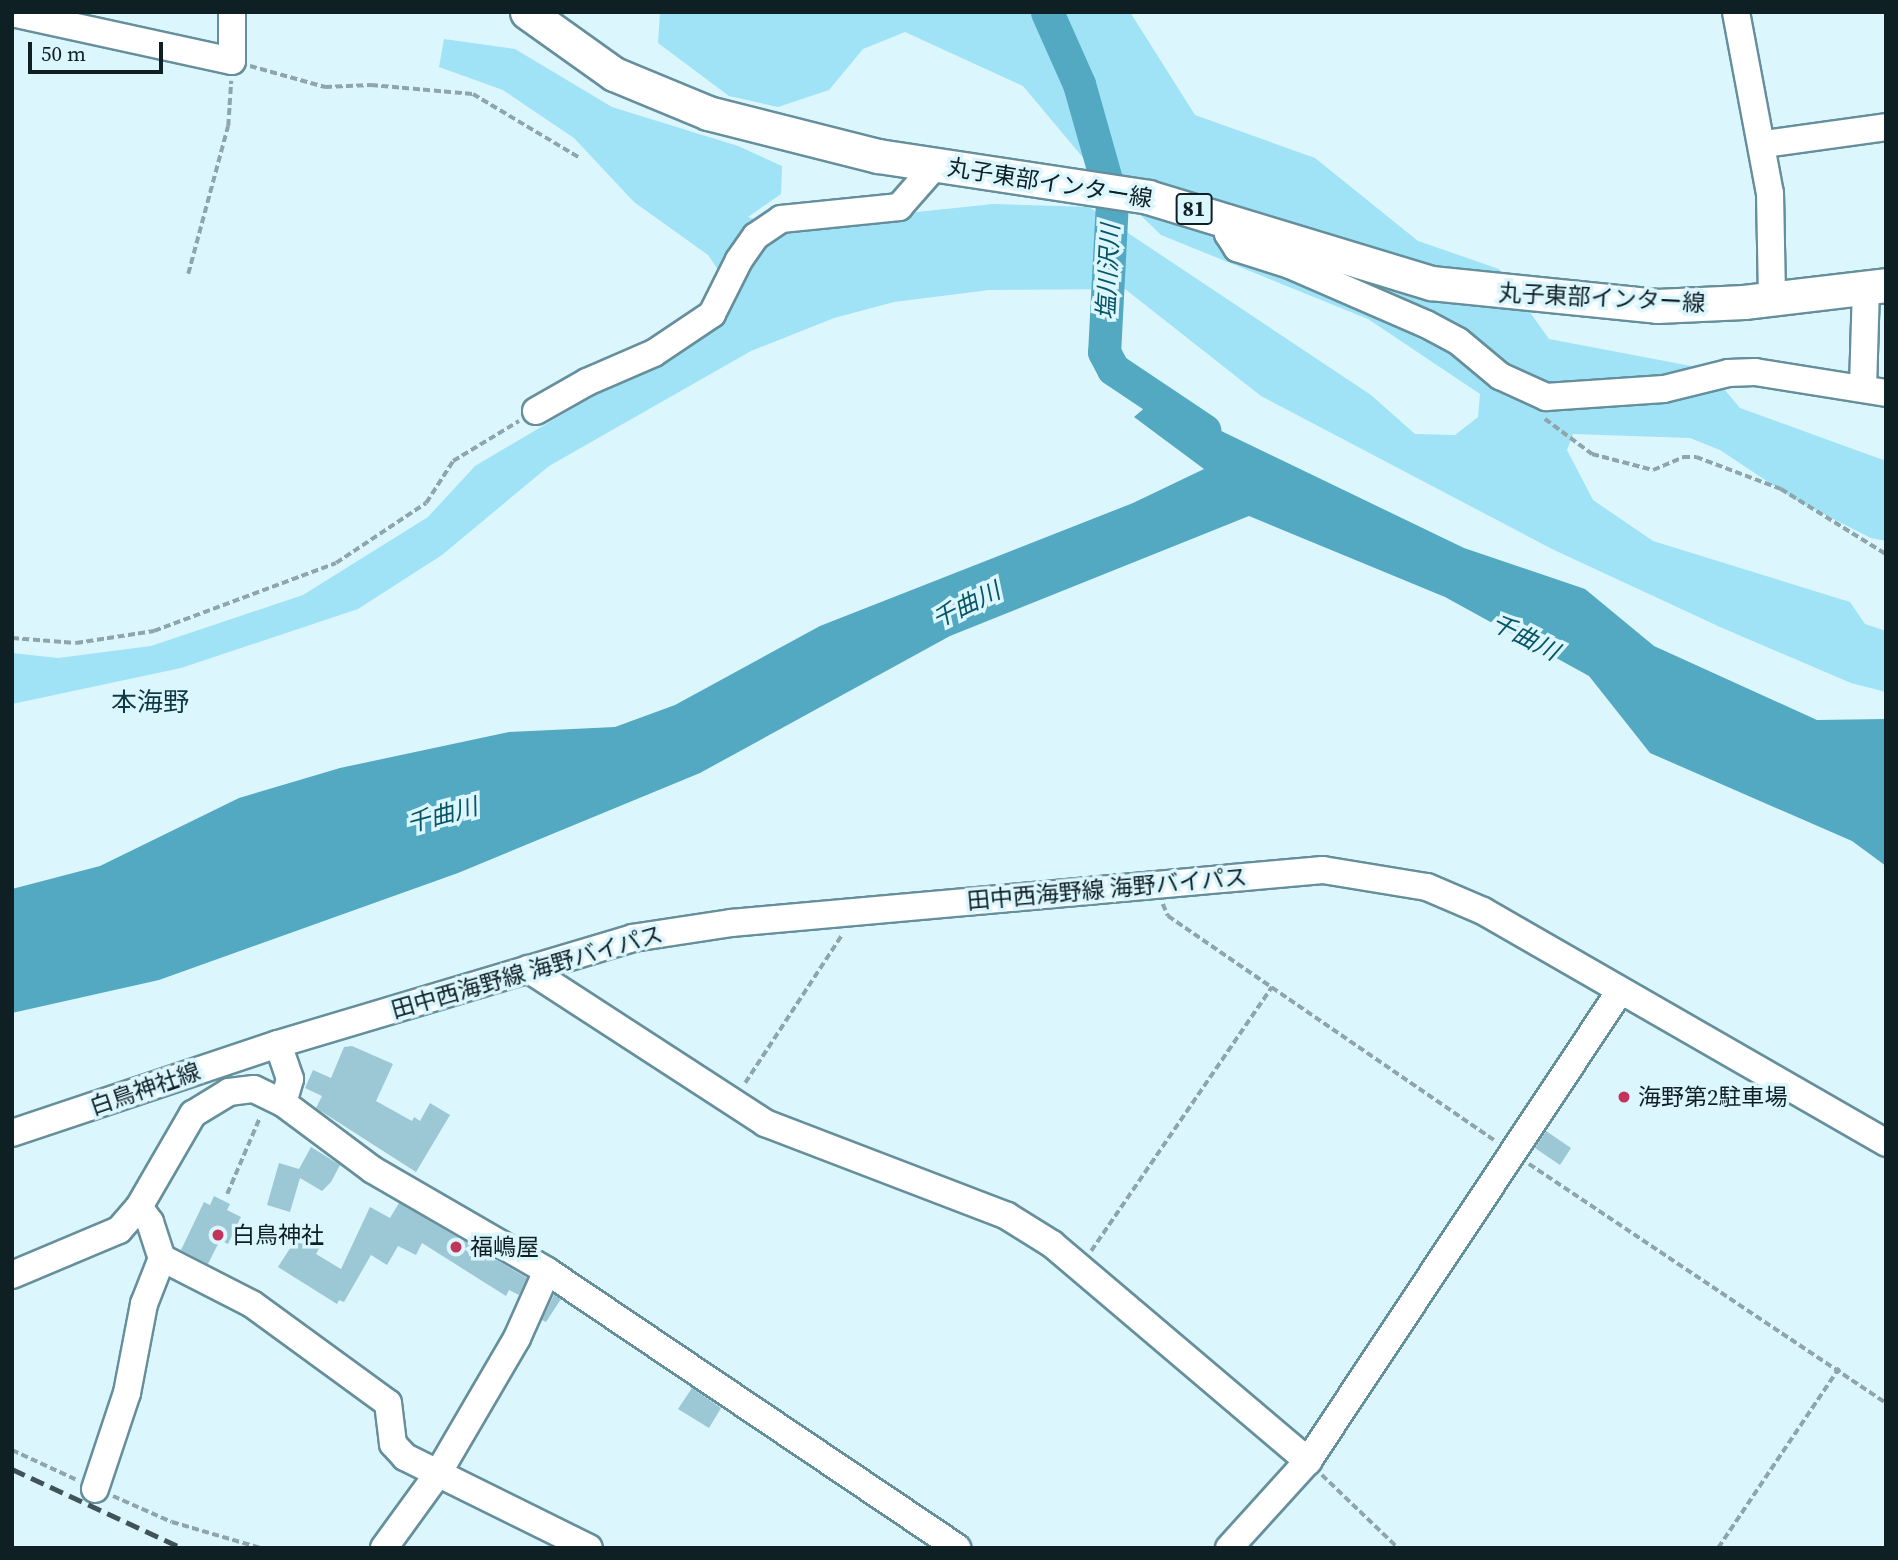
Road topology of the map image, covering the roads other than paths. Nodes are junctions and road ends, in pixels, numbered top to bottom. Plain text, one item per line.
1 (232, 12) edge
2 (527, 12) edge
3 (1736, 12) edge
4 (12, 13) edge
5 (1886, 127) edge
6 (1764, 144) junction
7 (935, 166) junction
8 (1227, 218) junction
9 (1876, 287) edge
10 (1772, 299) junction
11 (1875, 391) edge
12 (536, 411) road end
13 (528, 969) junction
14 (1620, 991) junction
15 (278, 1044) junction
16 (276, 1099) junction
17 (12, 1133) edge
18 (1886, 1143) edge
19 (139, 1207) junction
20 (162, 1258) junction
21 (547, 1270) junction
22 (12, 1275) edge
23 (1308, 1461) junction
24 (437, 1475) junction
25 (95, 1489) road end
26 (384, 1548) edge
27 (589, 1548) edge
28 (957, 1548) edge
29 (1229, 1548) edge

1 - 4 street
2 - 7 main road, 丸子東部インター線 / 81
3 - 6 street
5 - 6 street
6 - 10 street
7 - 8 main road, 丸子東部インター線 / 81
7 - 12 street
8 - 10 main road, 丸子東部インター線 / 81
8 - 11 street
9 - 10 main road, 丸子東部インター線 / 81
9 - 11 street
13 - 14 street, 田中西海野線 海野バイパス
13 - 15 street, 田中西海野線 海野バイパス
13 - 23 street
14 - 18 street, 田中西海野線 海野バイパス
14 - 23 street
15 - 16 street
15 - 17 street, 白鳥神社線
16 - 19 street
16 - 21 street
19 - 20 street
19 - 22 street
20 - 24 street
20 - 25 street
21 - 24 street
21 - 28 street
23 - 29 street
24 - 26 street
24 - 27 street

